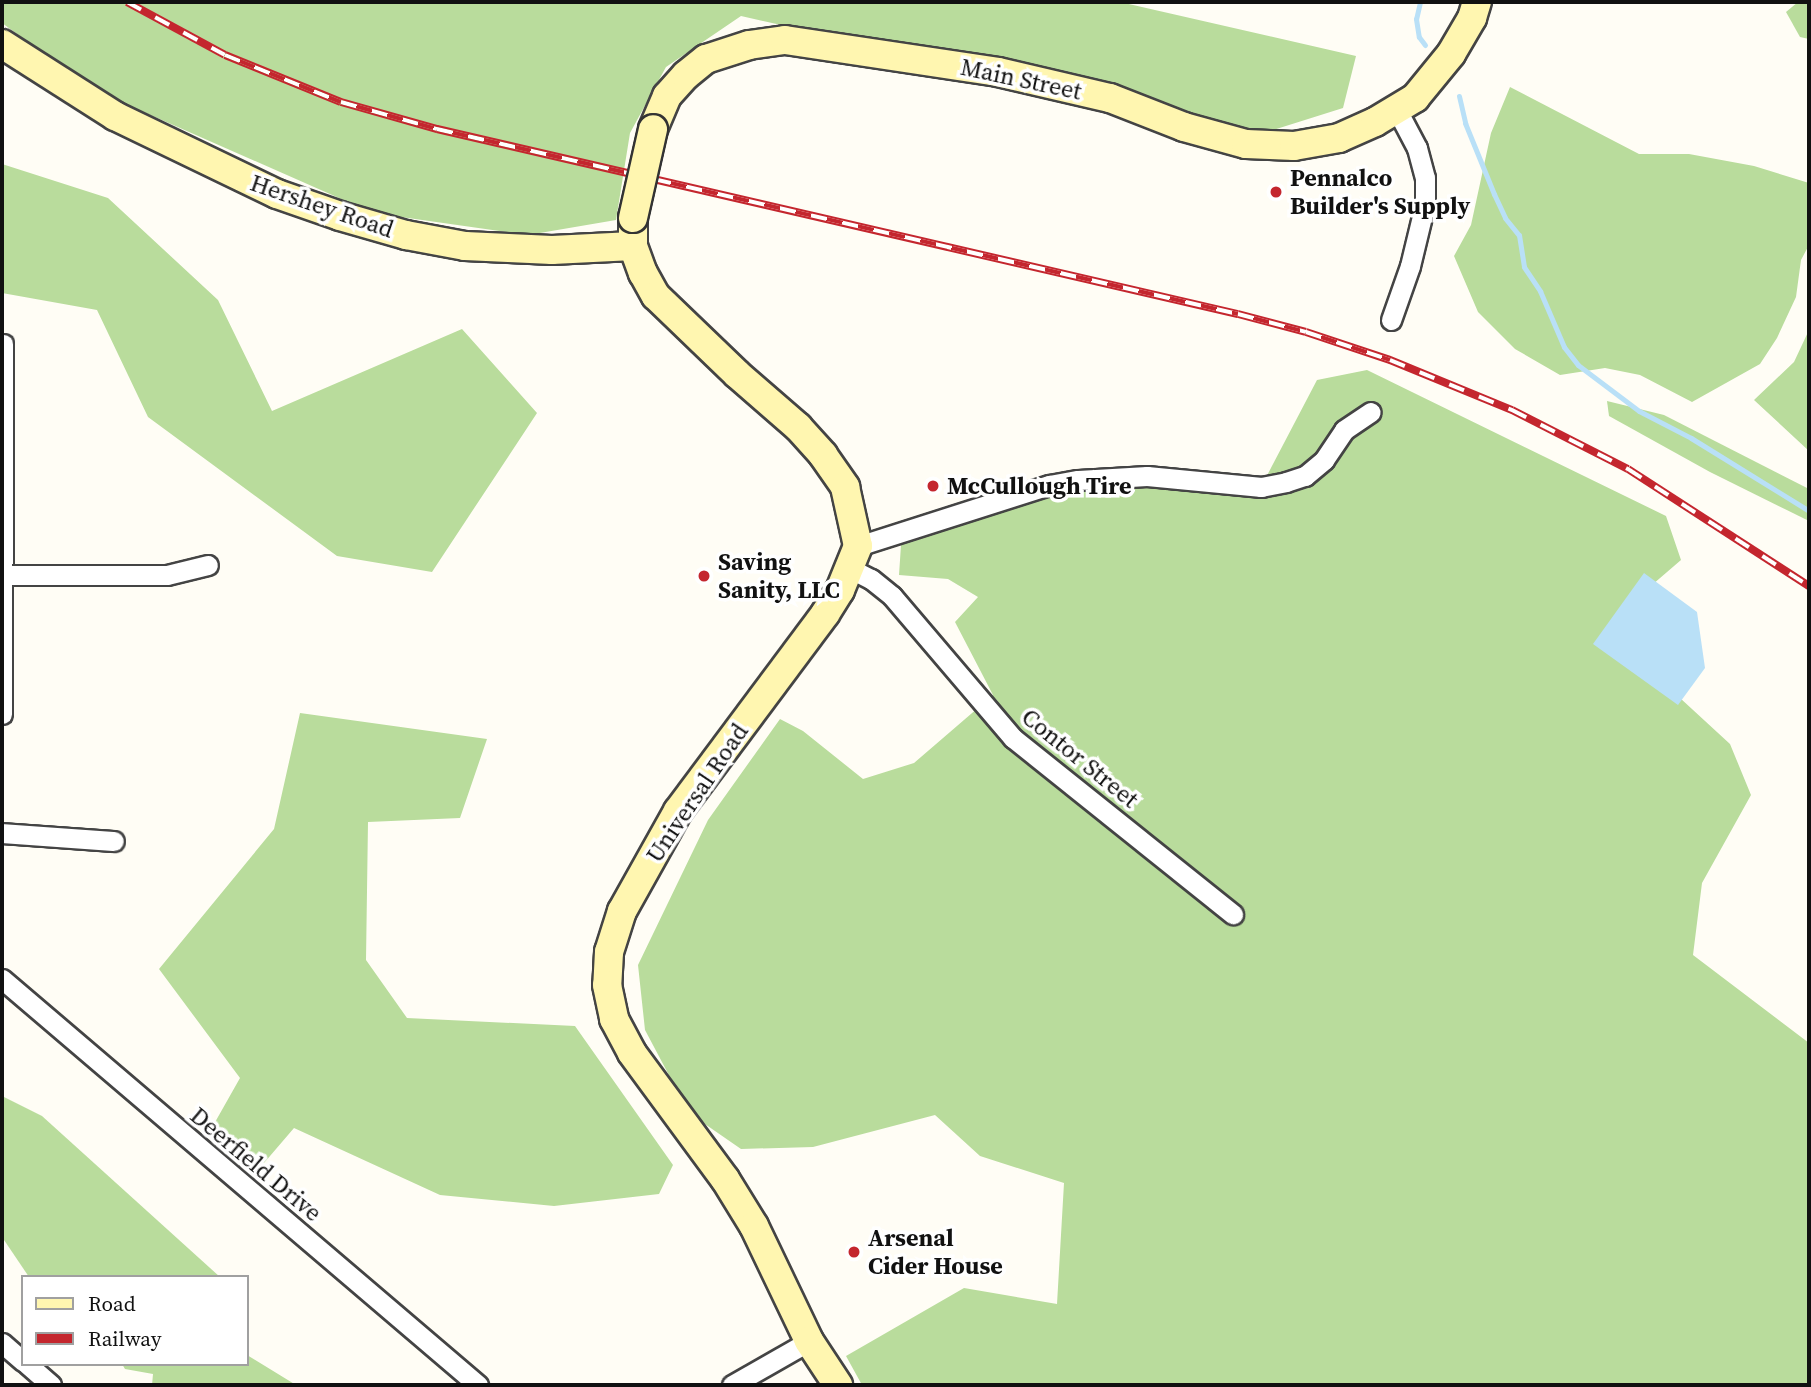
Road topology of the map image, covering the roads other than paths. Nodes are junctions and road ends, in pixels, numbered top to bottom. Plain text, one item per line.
1 (1477, 2) edge
2 (2, 44) edge
3 (1397, 110) junction
4 (634, 246) junction
5 (1391, 320) dead end
6 (3, 344) edge
7 (1371, 412) dead end
8 (854, 557) junction
9 (208, 565) dead end
10 (5, 575) junction
11 (2, 714) edge
12 (2, 833) edge
13 (114, 841) dead end
14 (1233, 914) dead end
15 (2, 979) edge
16 (809, 1341) junction
17 (2, 1343) edge
18 (21, 1360) edge
19 (29, 1366) edge
20 (51, 1385) edge
21 (478, 1385) edge
22 (732, 1385) edge
23 (838, 1385) edge

1 - 3 street, Main Street
2 - 4 street, Hershey Road
3 - 4 street, Main Street, bridge
3 - 5 street
4 - 8 street
6 - 10 street
7 - 8 street
8 - 14 street, Contor Street
8 - 16 street, Universal Road
9 - 10 street
10 - 11 street
12 - 13 street
15 - 21 street, Deerfield Drive
16 - 22 street
16 - 23 street, Universal Road
17 - 18 street
19 - 20 street

